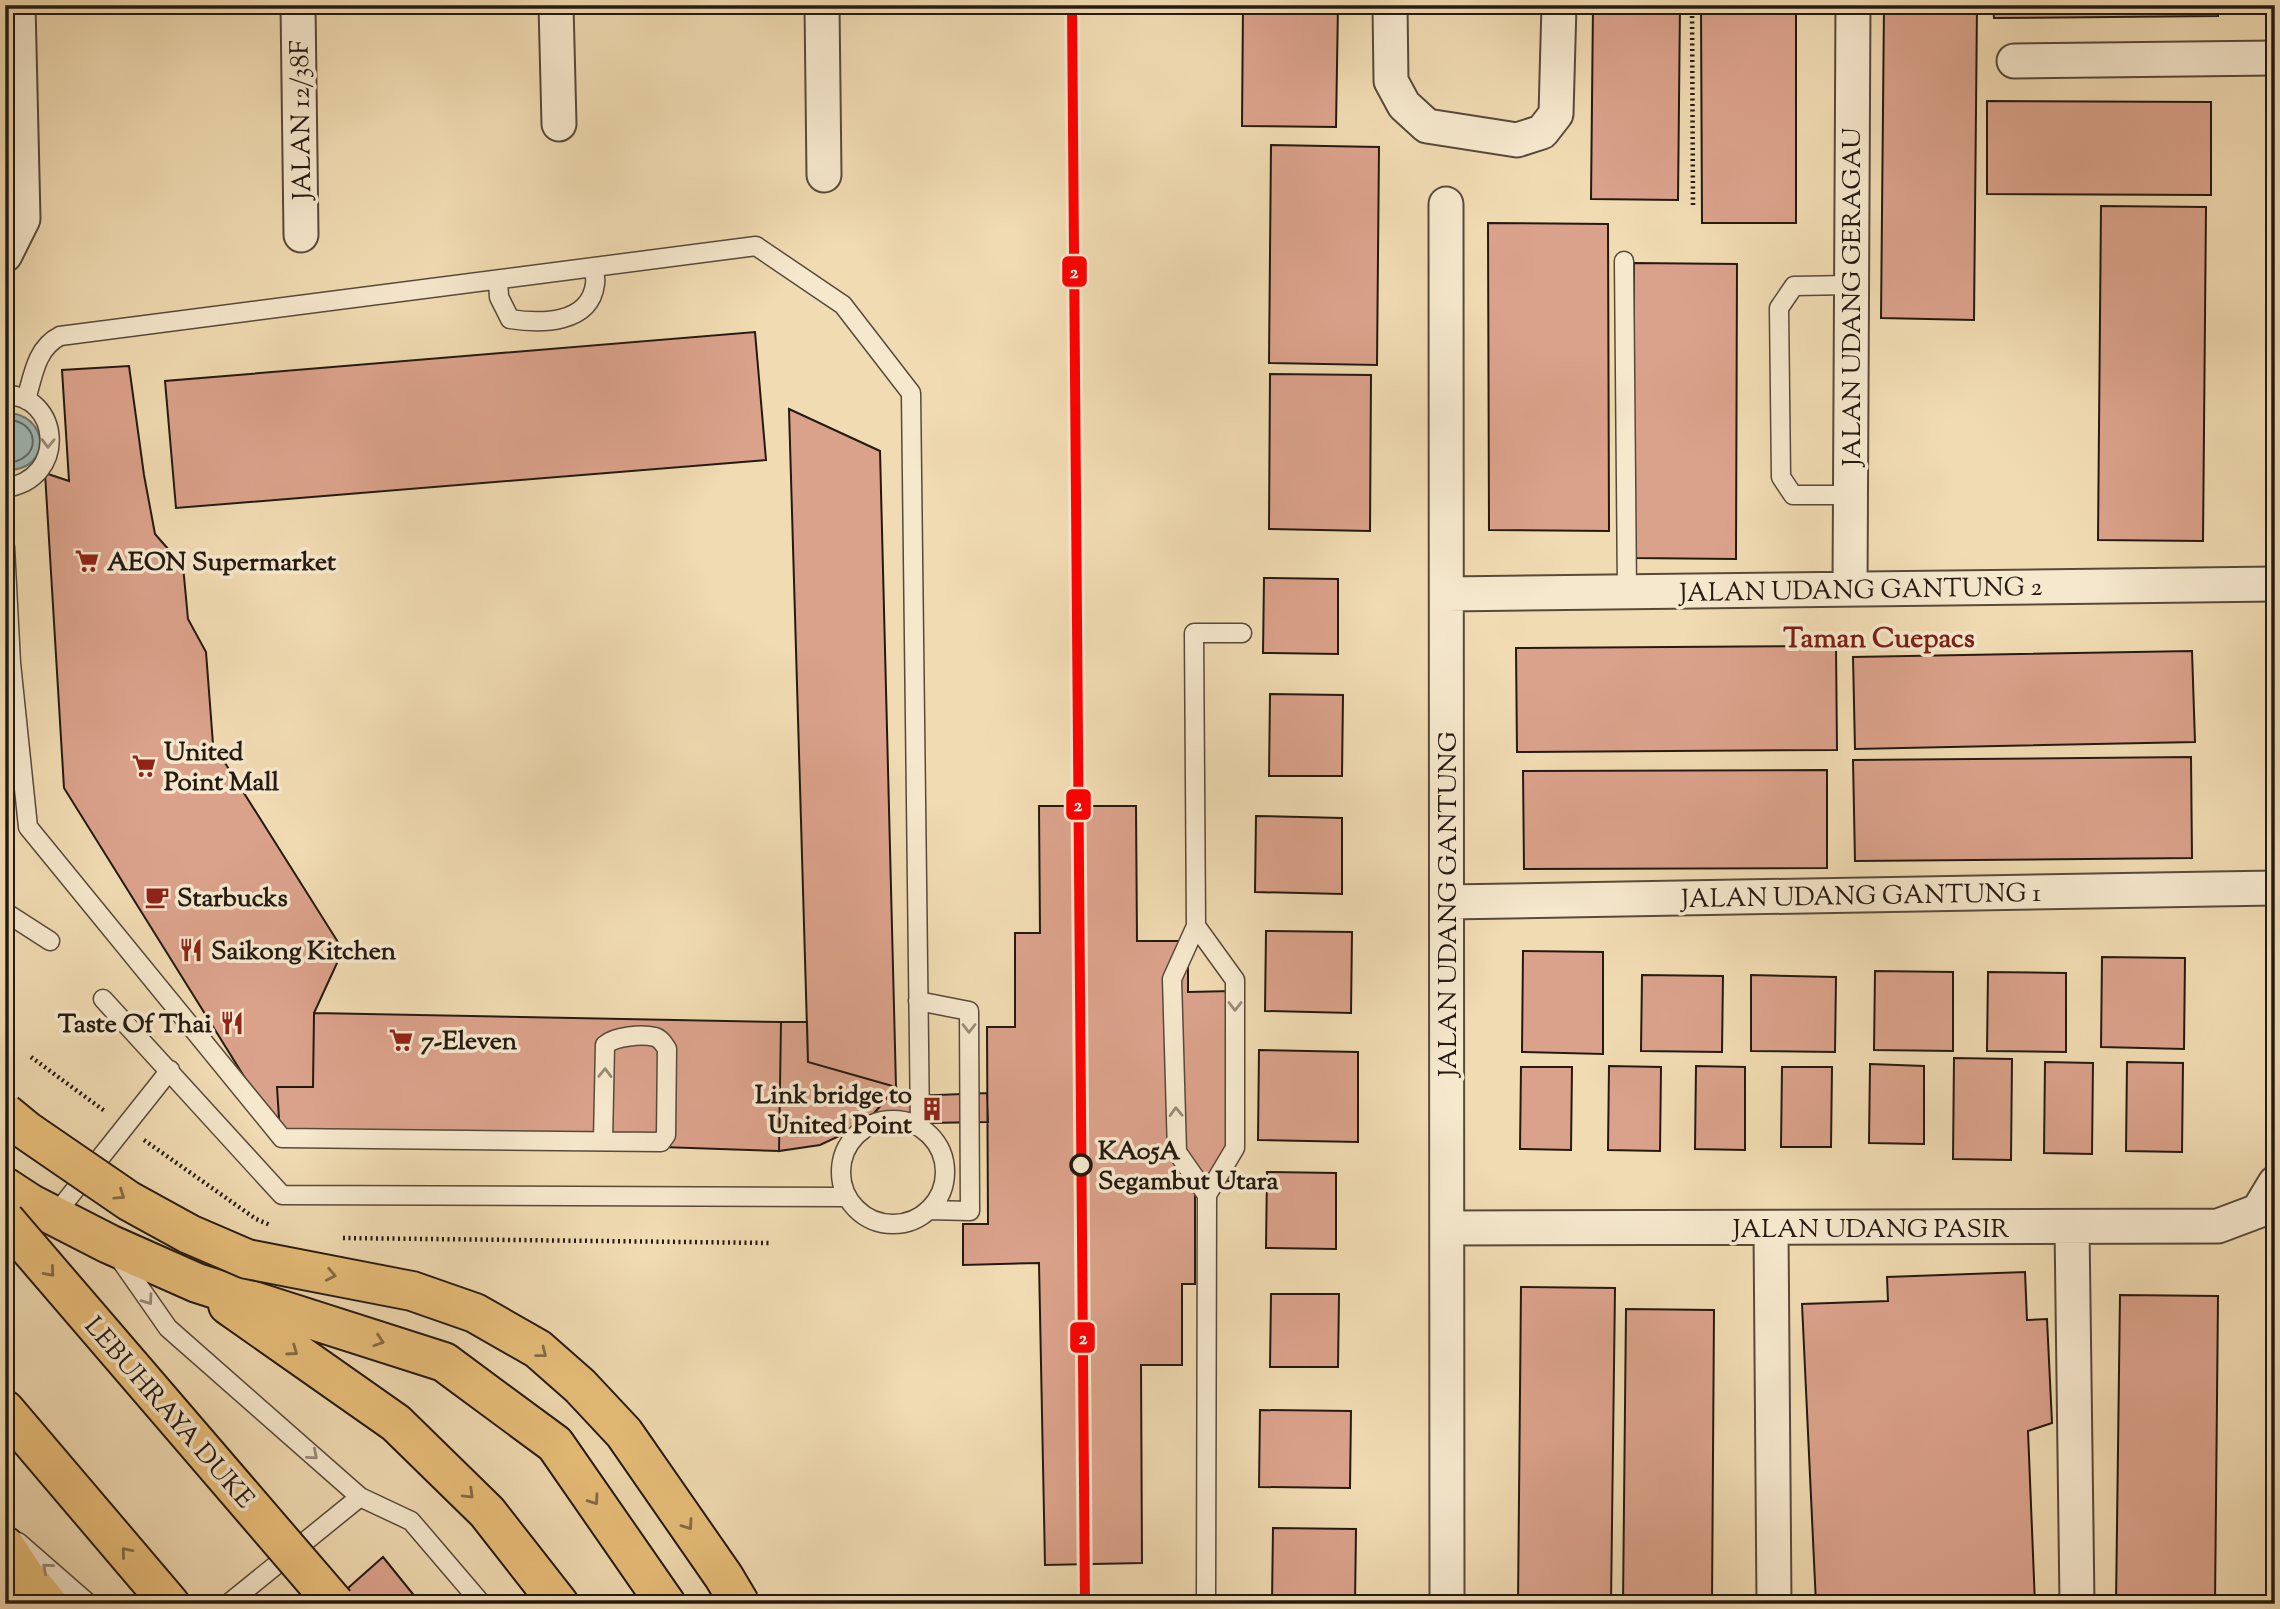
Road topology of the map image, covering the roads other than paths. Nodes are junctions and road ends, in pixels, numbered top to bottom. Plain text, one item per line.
1 (18, 5) edge
2 (298, 5) edge
3 (556, 5) edge
4 (822, 5) edge
5 (1390, 5) edge
6 (1559, 5) edge
7 (1853, 5) edge
8 (2275, 58) edge
9 (2014, 61) dead end
10 (559, 124) dead end
11 (824, 175) dead end
12 (1446, 204) dead end
13 (301, 235) dead end
14 (5, 255) edge
15 (1624, 261) dead end
16 (594, 267) junction
17 (498, 279) junction
18 (1851, 285) junction
19 (5, 395) edge
20 (26, 400) junction
21 (5, 488) edge
22 (1851, 495) junction
23 (5, 547) edge
24 (2275, 584) edge
25 (1850, 589) junction
26 (1628, 592) junction
27 (1447, 594) junction
28 (1242, 633) dead end
29 (8, 667) edge
30 (2275, 888) edge
31 (1447, 902) junction
32 (5, 912) edge
33 (1195, 926) junction
34 (50, 941) dead end
35 (103, 999) dead end
36 (918, 1001) junction
37 (170, 1070) junction
38 (5, 1112) edge
39 (920, 1127) junction
40 (603, 1142) junction
41 (2275, 1183) edge
42 (5, 1187) edge
43 (1207, 1195) junction
44 (847, 1197) junction
45 (928, 1210) junction
46 (54, 1216) junction
47 (5, 1220) edge
48 (2072, 1227) junction
49 (1448, 1228) junction
50 (1771, 1229) junction
51 (109, 1244) junction
52 (197, 1283) junction
53 (5, 1410) edge
54 (360, 1497) junction
55 (5, 1532) edge
56 (15, 1560) edge
57 (48, 1604) edge
58 (89, 1604) edge
59 (170, 1604) edge
60 (228, 1604) edge
61 (335, 1604) edge
62 (482, 1604) edge
63 (559, 1604) edge
64 (666, 1604) edge
65 (740, 1604) edge
66 (1206, 1604) edge
67 (1447, 1604) edge
68 (1774, 1604) edge
69 (2077, 1604) edge

1 - 14 street
2 - 13 street, JALAN 12/38F
3 - 10 street
4 - 11 street
5 - 6 street
7 - 18 street, JALAN UDANG GERAGAU
8 - 9 street
12 - 27 street, JALAN UDANG GANTUNG
15 - 26 lane
16 - 17 lane
16 - 17 lane
16 - 36 lane
17 - 20 lane
18 - 22 street, JALAN UDANG GERAGAU
18 - 22 lane
19 - 20 lane
20 -> 21 lane
22 - 25 street, JALAN UDANG GERAGAU
23 - 29 lane
24 - 25 street, JALAN UDANG GANTUNG 2
25 - 26 street, JALAN UDANG GANTUNG 2
26 - 27 street, JALAN UDANG GANTUNG 2
27 - 31 street, JALAN UDANG GANTUNG
28 - 33 lane
29 - 40 lane
30 - 31 street, JALAN UDANG GANTUNG 1
31 - 49 street, JALAN UDANG GANTUNG
32 - 34 lane
43 -> 33 lane
33 -> 43 lane
35 - 37 lane
36 - 39 lane
36 -> 45 lane
37 - 44 lane
37 - 46 lane
38 -> 65 highway, bridge
39 - 44 lane
39 - 45 lane
40 -> 40 lane
41 - 48 street, JALAN UDANG PASIR
42 - 46 highway
43 - 66 lane
44 - 45 lane
46 - 51 highway
47 -> 61 highway, LEBUHRAYA DUKE, bridge
48 - 50 street, JALAN UDANG PASIR
48 - 69 street
49 - 50 street, JALAN UDANG PASIR
49 - 67 street, JALAN UDANG GANTUNG
50 - 68 street
51 - 52 highway
51 -> 54 lane
52 -> 63 highway
52 -> 64 highway
59 -> 53 highway
54 - 60 lane
54 - 62 lane
58 -> 55 lane
56 - 57 highway

